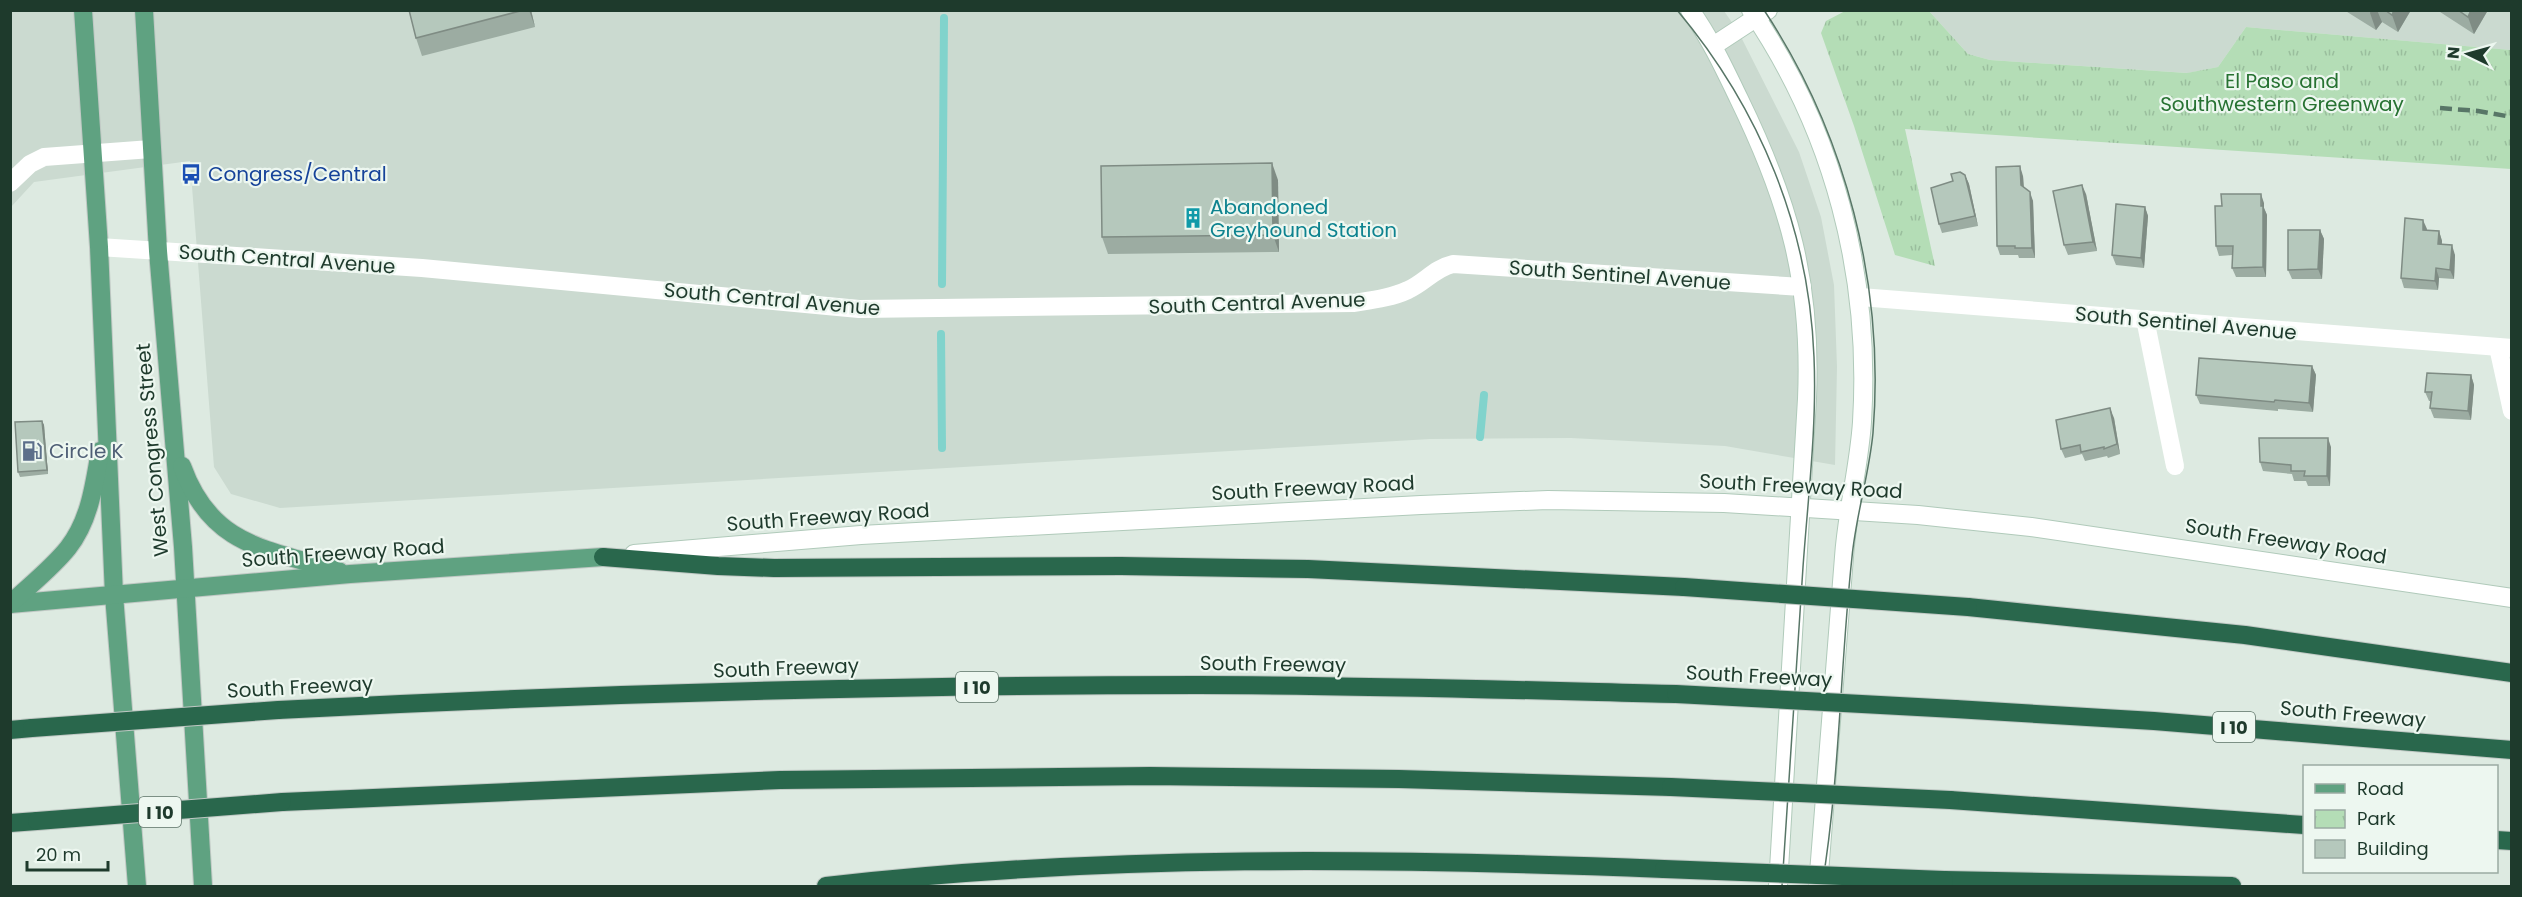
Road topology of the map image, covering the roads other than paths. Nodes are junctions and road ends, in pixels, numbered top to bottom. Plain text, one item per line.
1 (83, 10) edge
2 (144, 10) edge
3 (1690, 10) edge
4 (1759, 13) edge
5 (1713, 46) junction
6 (152, 149) junction
7 (93, 153) junction
8 (10, 183) edge
9 (99, 248) junction
10 (158, 251) junction
11 (1438, 270) joint
12 (1802, 287) junction
13 (1860, 297) junction
14 (2145, 319) junction
15 (2505, 348) edge
16 (2511, 411) edge
17 (105, 416) junction
18 (176, 446) junction
19 (2175, 466) dead end
20 (1801, 507) junction
21 (1850, 511) junction
22 (603, 557) junction
23 (350, 574) junction
24 (185, 588) junction
25 (114, 595) junction
26 (2511, 598) edge
27 (10, 604) edge
28 (2511, 673) edge
29 (10, 730) edge
30 (2511, 750) edge
31 (10, 824) edge
32 (2303, 825) edge
33 (137, 886) edge
34 (203, 886) edge
35 (826, 886) edge
36 (1778, 886) edge
37 (1818, 886) edge
38 (2232, 886) edge

1 - 7 main road, West Congress Street
2 - 6 main road, West Congress Street
3 - 5 street
4 - 5 street
4 - 13 street
5 - 12 street
6 - 7 street
6 - 10 main road, West Congress Street
7 - 8 street
7 - 9 main road, West Congress Street
9 - 10 street, South Central Avenue
9 - 17 main road, West Congress Street
10 - 11 street, South Central Avenue
10 - 18 main road, West Congress Street
11 - 12 street, South Sentinel Avenue
12 - 20 street
13 - 14 street, South Sentinel Avenue
13 - 21 street
14 - 15 street, South Sentinel Avenue
14 - 19 street
15 - 16 street
17 - 25 main road, West Congress Street
17 - 27 main road
18 - 23 main road
18 - 24 main road, West Congress Street
20 - 21 street, South Freeway Road
20 - 22 street, South Freeway Road
20 - 36 street
21 - 26 street, South Freeway Road
21 - 37 street
22 - 23 main road, South Freeway Road
22 - 28 highway, bridge
23 - 24 main road, South Freeway Road
24 - 25 main road, South Freeway Road
24 - 34 main road, West Congress Street
25 - 27 main road, South Freeway Road
25 - 33 main road, West Congress Street
29 - 30 highway, South Freeway / I 10, bridge
31 - 32 highway, I 10, bridge
35 - 38 highway, bridge

